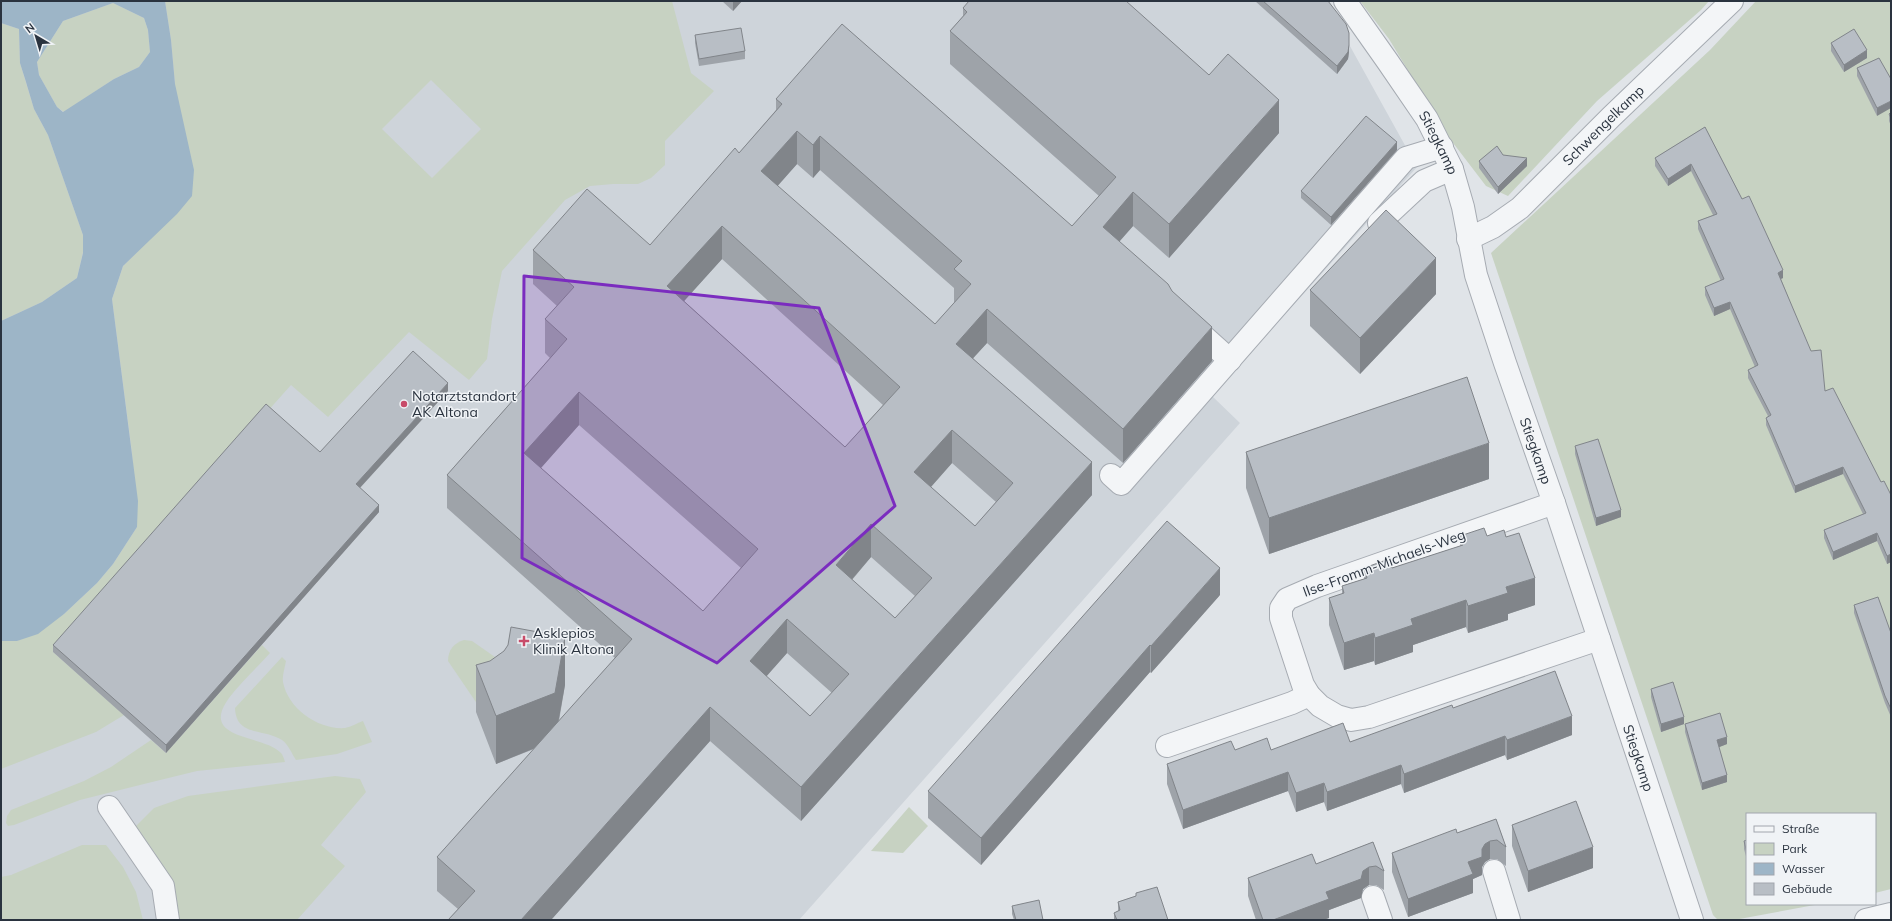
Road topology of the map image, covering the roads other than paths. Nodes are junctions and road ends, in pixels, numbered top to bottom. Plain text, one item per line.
1 (1345, 1) edge
2 (1732, 1) edge
3 (1442, 147) junction
4 (1452, 169) junction
5 (1379, 223) edge
6 (1468, 239) junction
7 (1180, 315) edge
8 (1230, 360) junction
9 (1111, 475) dead end
10 (1554, 503) junction
11 (1599, 639) junction
12 (1309, 695) junction
13 (1167, 746) dead end
14 (109, 807) dead end
15 (1494, 871) dead end
16 (1373, 897) dead end
17 (1891, 914) edge
18 (168, 920) edge
19 (1381, 920) edge
20 (1509, 920) edge
21 (1692, 920) edge
22 (1866, 920) edge

1 - 3 street, Stiegkamp
2 - 6 street, Schwengelkamp
3 - 4 street, Stiegkamp
3 - 8 street
4 - 5 street
4 - 6 street, Stiegkamp
6 - 10 street, Stiegkamp
7 - 8 street
8 - 9 street
10 - 11 street, Stiegkamp
10 - 12 street, Ilse-Fromm-Michaels-Weg
11 - 12 street, Ilse-Fromm-Michaels-Weg
11 - 21 street, Stiegkamp
12 - 13 street
14 - 18 street
15 - 20 street
16 - 19 street
17 - 22 street

